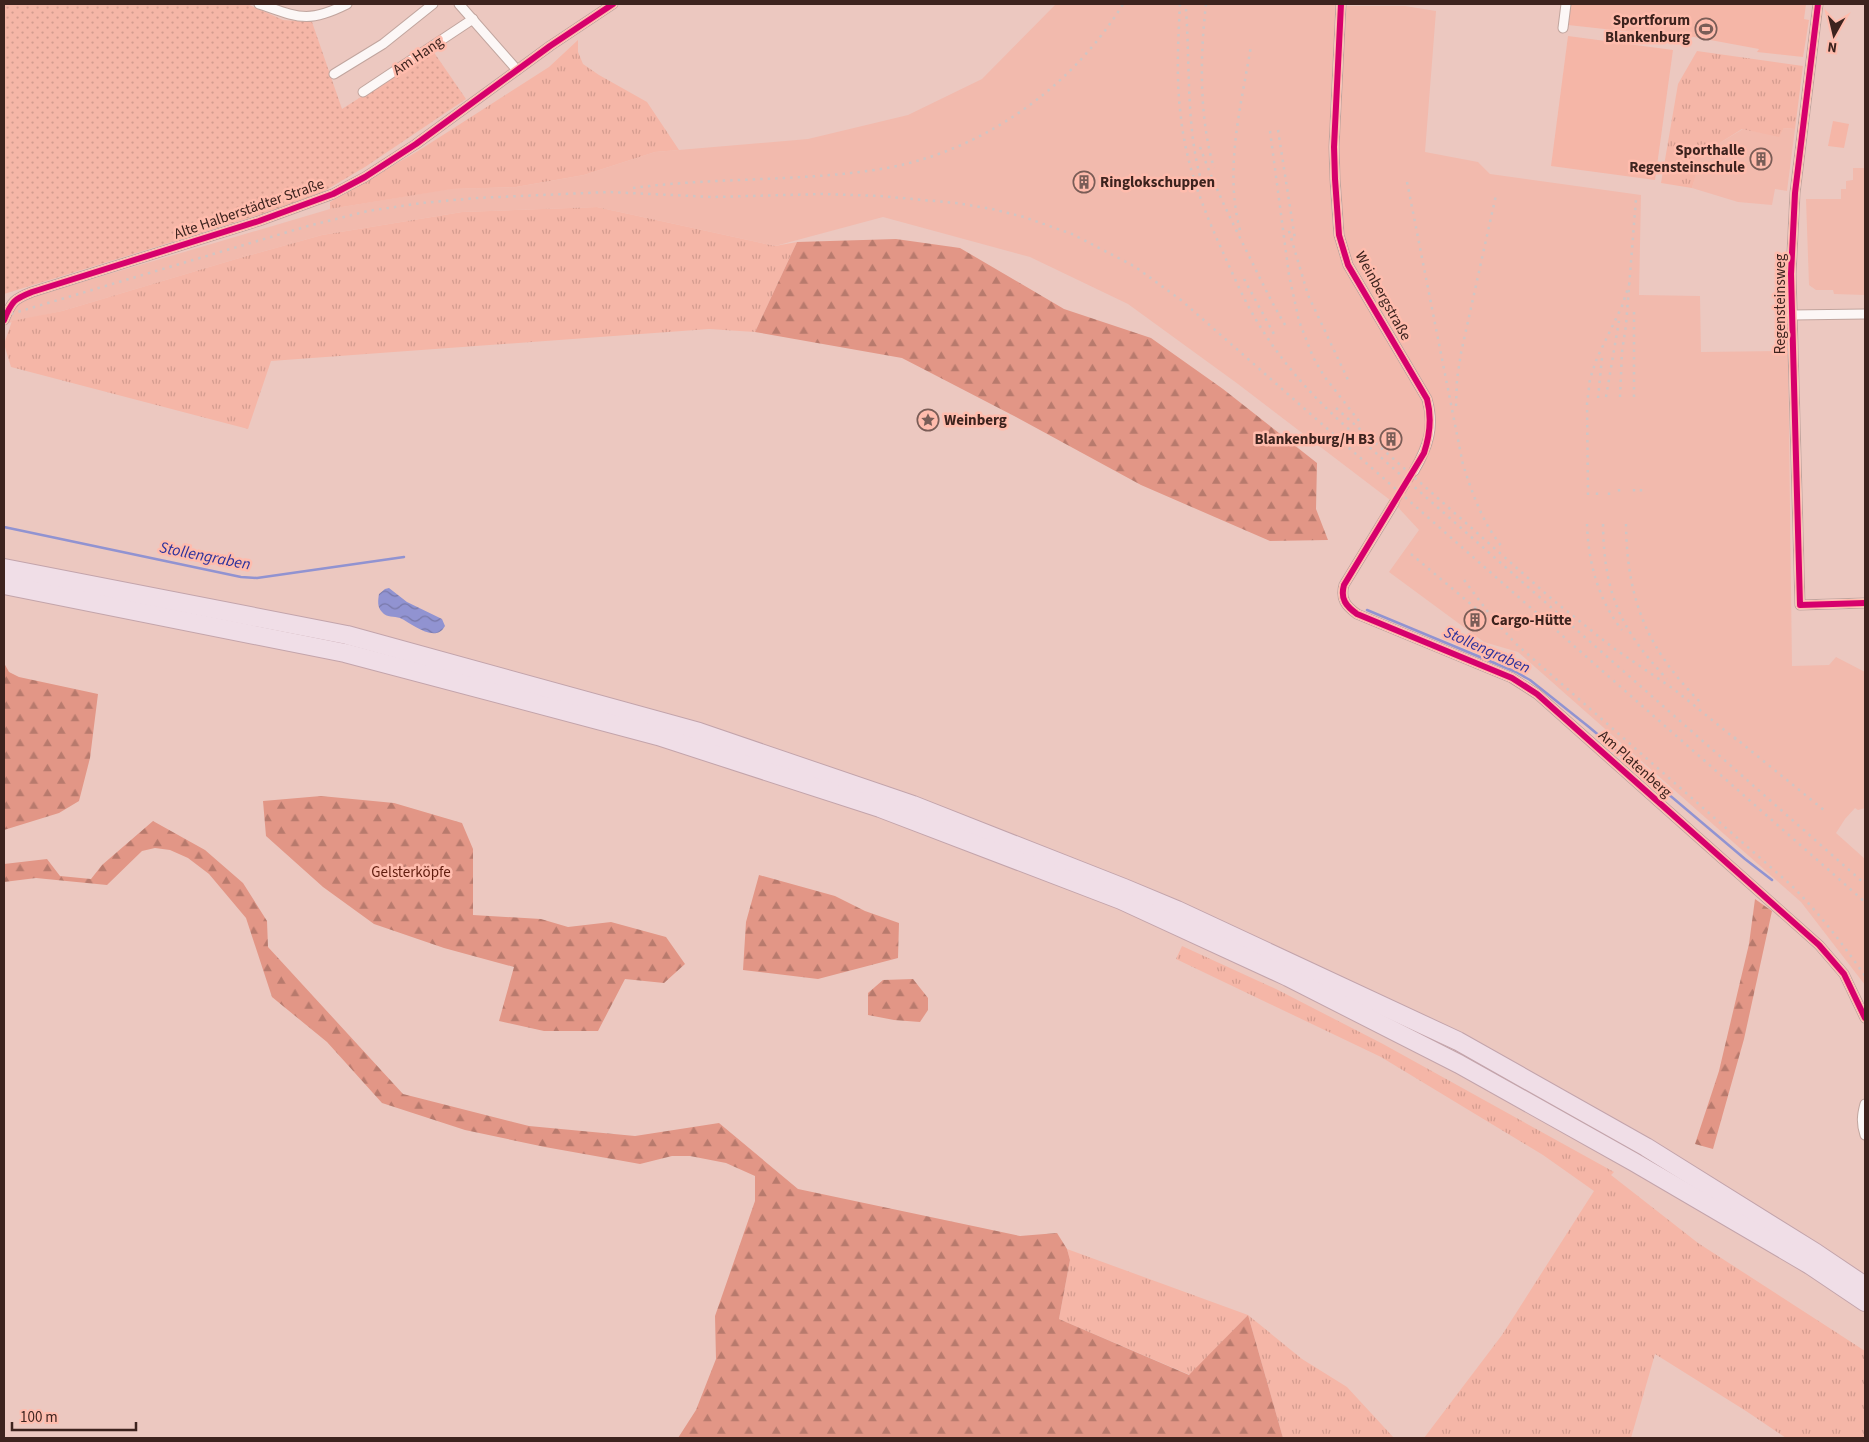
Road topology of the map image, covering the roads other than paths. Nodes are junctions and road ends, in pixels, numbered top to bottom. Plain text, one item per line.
1 (259, 4) edge
2 (347, 4) edge
3 (433, 4) edge
4 (459, 4) edge
5 (614, 4) edge
6 (1341, 4) edge
7 (1566, 4) edge
8 (1818, 4) edge
9 (279, 7) edge
10 (473, 19) junction
11 (1563, 28) dead end
12 (517, 70) junction
13 (334, 74) dead end
14 (363, 92) dead end
15 (1865, 314) edge
16 (1792, 315) junction
17 (4, 320) edge
18 (1414, 471) tunnel mouth
19 (1394, 503) tunnel mouth
20 (4, 568) edge
21 (4, 585) edge
22 (1865, 603) edge
23 (1865, 1018) edge
24 (1865, 1104) edge
25 (1865, 1135) edge
26 (1865, 1286) edge
27 (1865, 1302) edge

1 - 9 street
2 - 9 street
3 - 13 street, Am Hang
4 - 10 street
5 - 12 street, Alte Halberstädter Straße
6 - 18 street, Weinbergstraße
7 - 11 street
8 - 16 street, Regensteinsweg
10 - 12 street
10 - 14 street, Am Hang
12 - 17 street, Alte Halberstädter Straße
15 - 16 street
16 - 22 street, Regensteinsweg
19 - 23 street, Am Platenberg
20 - 26 highway
21 - 27 highway
24 - 25 street

